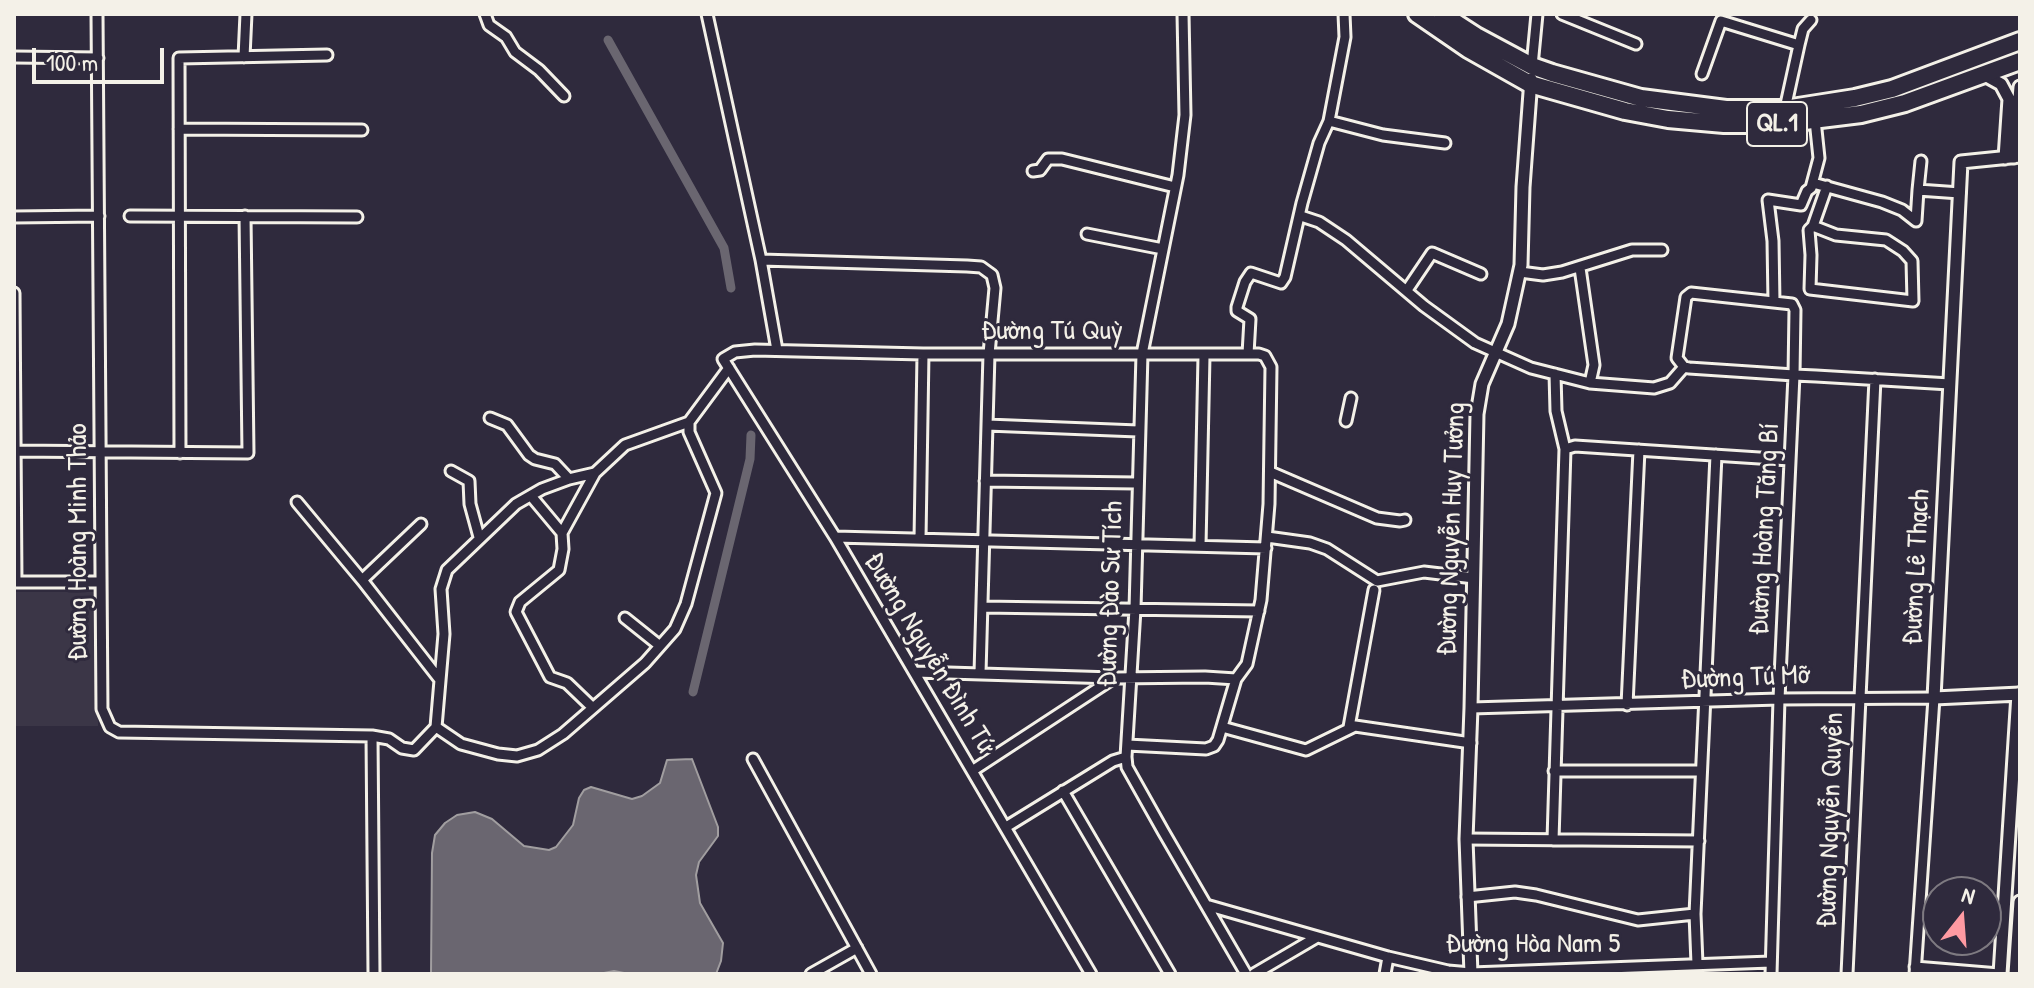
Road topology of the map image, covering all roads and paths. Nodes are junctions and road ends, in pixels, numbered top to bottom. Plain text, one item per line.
1 (97, 14) edge
2 (246, 14) edge
3 (485, 14) edge
4 (707, 14) edge
5 (1183, 14) edge
6 (1344, 14) edge
7 (1417, 14) edge
8 (1442, 14) edge
9 (1537, 14) edge
10 (1562, 14) edge
11 (1811, 20) dead end
12 (2020, 41) edge
13 (1636, 44) dead end
14 (1799, 45) junction
15 (327, 55) dead end
16 (14, 57) edge
17 (244, 57) junction
18 (98, 58) junction
19 (2020, 61) edge
20 (1532, 66) junction
21 (1702, 74) dead end
22 (1983, 74) junction
23 (1530, 84) junction
24 (2020, 87) edge
25 (564, 96) dead end
26 (1785, 109) junction
27 (1668, 111) junction
28 (1815, 120) junction
29 (1329, 121) junction
30 (179, 129) junction
31 (362, 130) dead end
32 (1445, 143) dead end
33 (2013, 157) edge
34 (1921, 161) dead end
35 (1033, 171) dead end
36 (1813, 183) junction
37 (1827, 186) junction
38 (1175, 187) junction
39 (1918, 190) junction
40 (1960, 193) junction
41 (99, 216) junction
42 (130, 216) dead end
43 (179, 216) junction
44 (245, 216) junction
45 (1301, 216) junction
46 (14, 217) edge
47 (357, 217) dead end
48 (1813, 226) junction
49 (1087, 234) dead end
50 (1163, 249) junction
51 (1662, 250) dead end
52 (761, 260) junction
53 (1580, 268) junction
54 (1520, 272) junction
55 (1481, 274) dead end
56 (1407, 290) junction
57 (14, 293) edge
58 (1774, 302) junction
59 (777, 350) junction
60 (1496, 351) junction
61 (923, 354) junction
62 (989, 354) junction
63 (1142, 354) junction
64 (1248, 354) junction
65 (1204, 356) junction
66 (723, 359) joint
67 (729, 368) junction
68 (1687, 368) junction
69 (1555, 374) junction
70 (1794, 375) junction
71 (1875, 379) junction
72 (1590, 383) junction
73 (1950, 384) junction
74 (1351, 398) dead end
75 (490, 418) dead end
76 (1346, 421) dead end
77 (689, 422) junction
78 (987, 425) junction
79 (1138, 431) junction
80 (1565, 449) junction
81 (1639, 450) junction
82 (14, 451) edge
83 (100, 453) junction
84 (180, 453) junction
85 (1716, 455) junction
86 (1790, 460) junction
87 (451, 471) dead end
88 (1270, 472) junction
89 (595, 473) junction
90 (569, 479) junction
91 (985, 481) junction
92 (1136, 483) junction
93 (531, 496) junction
94 (297, 502) dead end
95 (14, 518) edge
96 (1405, 520) dead end
97 (421, 524) dead end
98 (562, 533) junction
99 (479, 537) junction
100 (835, 537) junction
101 (920, 539) junction
102 (983, 541) junction
103 (1266, 542) junction
104 (1135, 544) junction
105 (1200, 546) junction
106 (1474, 578) junction
107 (362, 580) junction
108 (15, 582) edge
109 (101, 582) junction
110 (1374, 590) dead end
111 (982, 607) junction
112 (1135, 609) junction
113 (1259, 611) junction
114 (625, 618) dead end
115 (660, 646) junction
116 (915, 672) junction
117 (980, 673) junction
118 (1132, 676) junction
119 (1114, 678) junction
120 (1236, 679) junction
121 (440, 680) junction
122 (2019, 694) edge
123 (1934, 698) junction
124 (1779, 699) junction
125 (1858, 699) junction
126 (1703, 703) junction
127 (1627, 705) junction
128 (1555, 706) junction
129 (593, 708) junction
130 (1471, 708) junction
131 (436, 727) junction
132 (1222, 727) junction
133 (1349, 727) junction
134 (372, 736) junction
135 (1471, 743) junction
136 (1127, 745) junction
137 (1126, 757) junction
138 (753, 759) dead end
139 (972, 771) junction
140 (1554, 771) junction
141 (1701, 771) junction
142 (1063, 791) junction
143 (1006, 827) junction
144 (1466, 839) junction
145 (1553, 840) junction
146 (1699, 841) junction
147 (1467, 897) junction
148 (2020, 902) edge
149 (1206, 905) junction
150 (1695, 914) junction
151 (1317, 937) junction
152 (857, 948) junction
153 (1388, 957) junction
154 (1771, 962) junction
155 (1697, 964) junction
156 (1915, 971) edge
157 (1556, 972) edge
158 (1383, 973) edge
159 (1471, 973) edge
160 (374, 974) edge
161 (811, 974) edge
162 (871, 974) edge
163 (1091, 974) edge
164 (1170, 974) edge
165 (1246, 974) edge
166 (1254, 974) edge
167 (1771, 974) edge
168 (1847, 974) edge
169 (2000, 974) edge
170 (2015, 974) edge

1 - 18 street, Đường Hoàng Minh Thảo
2 - 17 street
3 - 25 street
4 - 52 street
5 - 38 street, Đường Đào Sư Tích
6 - 29 street
7 - 23 highway, QL.1
8 - 20 highway, QL.1
9 - 20 street
10 - 13 street
11 - 14 street
12 - 26 highway, QL.1
14 - 21 street
14 - 26 street
15 - 17 street
16 - 18 street
17 - 30 street
18 - 41 street, Đường Hoàng Minh Thảo
19 - 22 highway, QL.1
20 - 23 street, Đường Nguyễn Huy Tưởng
20 - 27 highway, QL.1
22 - 28 highway, QL.1
22 - 33 street
23 - 27 highway, QL.1
23 - 54 street, Đường Nguyễn Huy Tưởng
24 - 33 street
26 - 27 highway, QL.1
27 - 28 highway, QL.1
28 - 36 street
29 - 32 street
29 - 45 street
30 - 31 street
30 - 43 street
33 - 40 street, Đường Lê Thạch
34 - 39 street
35 - 38 street
36 - 37 street
36 - 58 street
37 - 39 street
37 - 48 street
38 - 50 street, Đường Đào Sư Tích
39 - 40 street
40 - 73 street, Đường Lê Thạch
41 - 46 street
41 - 83 street, Đường Hoàng Minh Thảo
42 - 43 street
43 - 44 street
43 - 84 street
44 - 47 street
44 - 84 street
45 - 56 street
45 - 64 street
48 - 48 street
49 - 50 street
50 - 63 street, Đường Đào Sư Tích
51 - 53 street
52 - 59 street
52 - 62 street
53 - 54 street
53 - 72 street
54 - 60 street, Đường Nguyễn Huy Tưởng
55 - 56 street
56 - 60 street
57 - 82 street
58 - 68 street
58 - 70 street, Đường Hoàng Tăng Bí
59 - 61 street, Đường Tú Quỳ
59 - 66 street, Đường Tú Quỳ
60 - 69 street
60 - 106 street, Đường Nguyễn Huy Tưởng
61 - 62 street, Đường Tú Quỳ
61 - 101 street
62 - 63 street, Đường Tú Quỳ
62 - 78 street
63 - 65 street, Đường Tú Quỳ
63 - 79 street, Đường Đào Sư Tích
64 - 65 street, Đường Tú Quỳ
64 - 88 street
65 - 105 street
66 - 67 street, Đường Nguyễn Đình Tứ
67 - 77 street
67 - 100 street, Đường Nguyễn Đình Tứ
68 - 70 street
68 - 72 street
69 - 72 street
69 - 80 street
70 - 71 street
70 - 86 street, Đường Hoàng Tăng Bí
71 - 73 street
71 - 125 street, Đường Nguyễn Quyền
73 - 123 street, Đường Lê Thạch
74 - 76 street
75 - 90 street
77 - 89 street
77 - 115 street
78 - 79 street
78 - 91 street
79 - 92 street, Đường Đào Sư Tích
80 - 81 street
80 - 128 street
81 - 85 street
81 - 127 street
82 - 83 street
82 - 95 street
83 - 84 street
83 - 109 street, Đường Hoàng Minh Thảo
85 - 86 street
85 - 126 street
86 - 124 street, Đường Hoàng Tăng Bí
87 - 99 street
88 - 96 street
88 - 103 street
89 - 90 street
89 - 98 street
90 - 93 street
91 - 92 street
91 - 102 street
92 - 104 street, Đường Đào Sư Tích
93 - 98 street
93 - 99 street
94 - 107 street
95 - 108 street
97 - 107 street
98 - 129 street
99 - 121 street
100 - 101 street
100 - 116 street, Đường Nguyễn Đình Tứ
101 - 102 street
102 - 104 street
102 - 111 street
103 - 105 street
103 - 106 street
103 - 113 street
104 - 105 street
104 - 112 street, Đường Đào Sư Tích
106 - 130 street, Đường Nguyễn Huy Tưởng
107 - 121 street
108 - 109 street
109 - 134 street, Đường Hoàng Minh Thảo
110 - 133 street
111 - 112 street
111 - 117 street
112 - 113 street
112 - 118 street, Đường Đào Sư Tích
113 - 120 street
114 - 115 street
115 - 129 street
116 - 117 street
116 - 139 street, Đường Nguyễn Đình Tứ
117 - 119 street
118 - 119 street
118 - 120 street
118 - 136 street, Đường Đào Sư Tích
119 - 139 street
120 - 132 street
121 - 131 street
122 - 123 street, Đường Tú Mỡ
122 - 169 street
123 - 125 street, Đường Tú Mỡ
123 - 156 street, Đường Lê Thạch
124 - 125 street, Đường Tú Mỡ
124 - 126 street, Đường Tú Mỡ
124 - 154 street, Đường Hoàng Tăng Bí
125 - 168 street, Đường Nguyễn Quyền
126 - 127 street, Đường Tú Mỡ
126 - 141 street
127 - 128 street, Đường Tú Mỡ
128 - 130 street, Đường Tú Mỡ
128 - 140 street
129 - 131 street
130 - 135 street, Đường Nguyễn Huy Tưởng
131 - 134 street, Đường Hoàng Minh Thảo
132 - 133 street
132 - 136 street
133 - 135 street
134 - 160 street
135 - 144 street, Đường Nguyễn Huy Tưởng
136 - 137 street, Đường Đào Sư Tích
137 - 142 street
137 - 149 street, Đường Đào Sư Tích
138 - 152 street
139 - 143 street, Đường Nguyễn Đình Tứ
140 - 141 street
140 - 145 street
141 - 146 street
142 - 143 street
142 - 164 street
143 - 163 street, Đường Nguyễn Đình Tứ
144 - 145 street
144 - 147 street, Đường Nguyễn Huy Tưởng
145 - 146 street
146 - 150 street
147 - 150 street
147 - 159 street, Đường Nguyễn Huy Tưởng
148 - 170 street
149 - 151 street, Đường Hòa Nam 5
149 - 165 street, Đường Đào Sư Tích
150 - 155 street
151 - 153 street, Đường Hòa Nam 5
151 - 166 street
152 - 161 street
152 - 162 street
153 - 158 street
153 - 159 street, Đường Hòa Nam 5
154 - 155 street, Đường Hòa Nam 5
154 - 167 street, Đường Hoàng Tăng Bí
155 - 157 street, Đường Hòa Nam 5
156 - 169 street
157 - 159 street, Đường Hòa Nam 5

